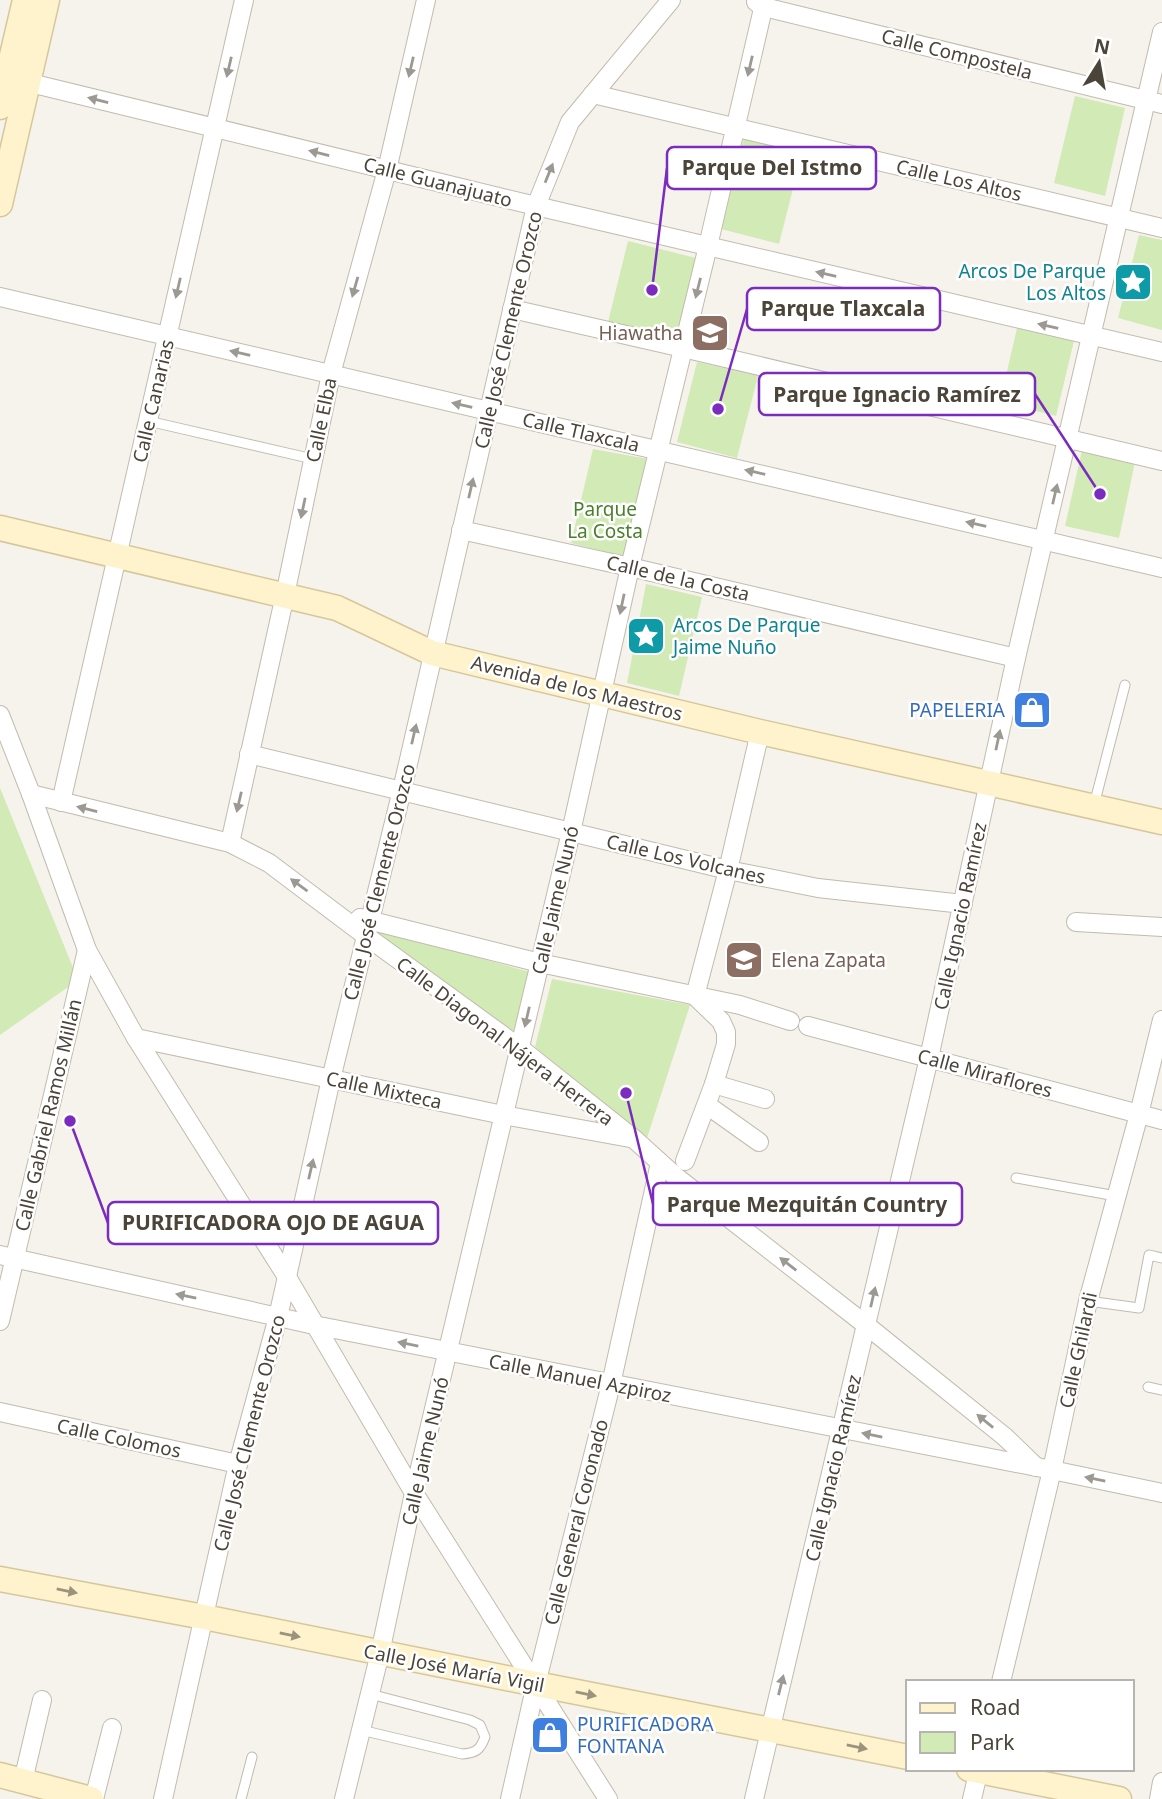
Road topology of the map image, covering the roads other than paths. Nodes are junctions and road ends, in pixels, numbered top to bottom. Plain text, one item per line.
1 (25, 0) edge
2 (47, 0) edge
3 (244, 0) edge
4 (426, 0) edge
5 (671, 0) edge
6 (761, 2) edge
7 (1162, 32) edge
8 (12, 79) edge
9 (593, 94) junction
10 (1154, 102) edge
11 (0, 107) edge
12 (215, 128) junction
13 (736, 128) junction
14 (387, 170) junction
15 (0, 204) edge
16 (536, 206) junction
17 (1119, 218) junction
18 (1162, 228) edge
19 (708, 246) junction
20 (0, 297) edge
21 (512, 309) junction
22 (167, 336) junction
23 (1092, 336) junction
24 (683, 348) junction
25 (1162, 352) edge
26 (331, 374) junction
27 (488, 411) junction
28 (148, 421) junction
29 (1068, 439) junction
30 (659, 449) junction
31 (313, 458) junction
32 (1162, 461) edge
33 (0, 528) edge
34 (461, 530) junction
35 (1044, 540) junction
36 (118, 555) junction
37 (630, 567) junction
38 (1162, 568) edge
39 (285, 595) junction
40 (432, 653) junction
41 (1016, 658) junction
42 (1125, 685) dead end
43 (602, 695) junction
44 (0, 715) edge
45 (760, 732) junction
46 (249, 754) junction
47 (989, 783) junction
48 (402, 790) junction
49 (31, 794) junction
50 (61, 803) junction
51 (1094, 807) junction
52 (1162, 822) edge
53 (571, 832) junction
54 (230, 843) junction
55 (728, 870) junction
56 (963, 904) junction
57 (1076, 922) dead end
58 (1162, 927) edge
59 (368, 929) junction
60 (87, 950) junction
61 (540, 963) junction
62 (695, 996) junction
63 (1162, 1020) edge
64 (790, 1021) dead end
65 (808, 1026) dead end
66 (136, 1038) junction
67 (520, 1048) junction
68 (929, 1058) junction
69 (331, 1079) junction
70 (715, 1084) junction
71 (765, 1099) dead end
72 (707, 1105) junction
73 (1139, 1114) junction
74 (503, 1115) junction
75 (1162, 1120) edge
76 (633, 1138) junction
77 (759, 1142) dead end
78 (685, 1161) dead end
79 (660, 1163) junction
80 (1016, 1178) dead end
81 (1116, 1196) junction
82 (7, 1257) edge
83 (1162, 1258) edge
84 (287, 1278) junction
85 (1088, 1301) junction
86 (278, 1317) junction
87 (0, 1321) edge
88 (314, 1325) junction
89 (866, 1325) junction
90 (448, 1352) junction
91 (611, 1384) junction
92 (1148, 1387) dead end
93 (1162, 1390) edge
94 (0, 1412) edge
95 (842, 1430) junction
96 (238, 1464) junction
97 (1044, 1468) junction
98 (414, 1493) junction
99 (1162, 1493) edge
100 (0, 1579) edge
101 (204, 1617) junction
102 (380, 1653) junction
103 (1000, 1680) edge
104 (536, 1685) junction
105 (370, 1694) junction
106 (42, 1700) dead end
107 (112, 1727) dead end
108 (361, 1730) junction
109 (770, 1730) junction
110 (906, 1757) edge
111 (252, 1758) dead end
112 (976, 1771) edge
113 (981, 1771) edge
114 (11, 1778) edge
115 (1162, 1782) edge
116 (55, 1794) edge
117 (93, 1799) edge
118 (163, 1799) edge
119 (241, 1799) edge
120 (344, 1799) edge
121 (510, 1799) edge
122 (608, 1799) edge
123 (754, 1799) edge
124 (972, 1799) edge
125 (1119, 1799) edge
126 (1158, 1799) edge

1 - 8 street
2 - 8 street
3 -> 12 street, Calle Canarias
4 -> 14 street, Calle Elba
5 - 9 street, Calle José Clemente Orozco
6 - 10 street, Calle Compostela
6 -> 13 street, Calle Jaime Nunó
7 - 10 street, Calle Ignacio Ramírez
8 - 11 street
12 -> 8 street, Calle Guanajuato
8 - 15 street
9 - 13 street, Calle Los Altos
16 -> 9 street, Calle José Clemente Orozco
10 - 17 street, Calle Ignacio Ramírez
14 -> 12 street, Calle Guanajuato
12 -> 22 street, Calle Canarias
13 - 17 street, Calle Los Altos
13 - 19 street, Calle Jaime Nunó
14 - 16 street, Calle Guanajuato
14 -> 26 street, Calle Elba
16 - 19 street, Calle Guanajuato
16 - 21 street, Calle José Clemente Orozco
17 - 18 street, Calle Los Altos
17 - 23 street, Calle Ignacio Ramírez
23 -> 19 street, Calle Guanajuato
19 -> 24 street, Calle Jaime Nunó
20 - 22 street, Calle Tlaxcala
21 - 24 street
21 - 27 street, Calle José Clemente Orozco
26 -> 22 street, Calle Tlaxcala
22 - 28 street, Calle Canarias
23 - 25 street, Calle Guanajuato
23 - 29 street, Calle Ignacio Ramírez
24 - 29 street
24 - 30 street, Calle Jaime Nunó
27 -> 26 street, Calle Tlaxcala
26 - 31 street, Calle Elba
27 - 30 street, Calle Tlaxcala
34 -> 27 street, Calle José Clemente Orozco
28 - 31 lane
28 - 36 street, Calle Canarias
29 - 32 street
35 -> 29 street, Calle Ignacio Ramírez
35 -> 30 street, Calle Tlaxcala
30 - 37 street, Calle Jaime Nunó
31 -> 39 street, Calle Elba
33 - 36 street, Avenida de los Maestros
34 - 37 street, Calle de la Costa
34 - 40 street, Calle José Clemente Orozco
35 - 38 street, Calle Tlaxcala
35 - 41 street, Calle Ignacio Ramírez
36 - 39 street, Avenida de los Maestros
36 - 50 street, Calle Canarias
37 - 41 street, Calle de la Costa
37 -> 43 street, Calle Jaime Nunó
39 - 40 street, Avenida de los Maestros
39 - 46 street, Calle Elba
40 - 43 street, Avenida de los Maestros
48 -> 40 street, Calle José Clemente Orozco
47 -> 41 street, Calle Ignacio Ramírez
42 - 51 lane
43 - 45 street, Avenida de los Maestros
43 - 53 street, Calle Jaime Nunó
44 - 49 street
45 - 47 street, Avenida de los Maestros
45 - 55 street
46 - 48 street, Calle Los Volcanes
46 -> 54 street, Calle Elba
47 - 51 street, Avenida de los Maestros
47 - 56 street, Calle Ignacio Ramírez
48 - 53 street, Calle Los Volcanes
48 - 59 street, Calle José Clemente Orozco
49 - 50 street, Calle Diagonal Nájera Herrera
49 - 60 street
54 -> 50 street, Calle Diagonal Nájera Herrera
51 - 52 street, Avenida de los Maestros
53 - 55 street, Calle Los Volcanes
53 - 61 street, Calle Jaime Nunó
59 -> 54 street, Calle Diagonal Nájera Herrera
55 - 56 street, Calle Los Volcanes
55 - 62 street
56 - 68 street, Calle Ignacio Ramírez
57 - 58 street
59 - 61 street
59 - 67 street, Calle Diagonal Nájera Herrera
59 - 69 street, Calle José Clemente Orozco
60 - 66 street
60 - 82 street, Calle Gabriel Ramos Millán
61 - 62 street
61 -> 67 street, Calle Jaime Nunó
62 - 64 street
62 - 70 street
63 - 73 street, Calle Ghilardi
65 - 68 street, Calle Miraflores
66 - 69 street, Calle Mixteca
66 - 84 street
67 - 74 street, Calle Jaime Nunó
67 - 76 street, Calle Diagonal Nájera Herrera
68 - 73 street, Calle Miraflores
89 -> 68 street, Calle Ignacio Ramírez
69 - 74 street, Calle Mixteca
84 -> 69 street, Calle José Clemente Orozco
70 - 71 street
70 - 72 street
72 - 77 street
72 - 78 street
73 - 75 street, Calle Miraflores
73 - 81 street, Calle Ghilardi
74 - 76 street, Calle Mixteca
74 - 90 street, Calle Jaime Nunó
76 - 79 street, Calle Diagonal Nájera Herrera
89 -> 79 street, Calle Diagonal Nájera Herrera
79 - 91 street, Calle General Coronado
80 - 81 lane
81 - 85 street, Calle Ghilardi
86 -> 82 street, Calle Manuel Azpiroz
82 - 87 street, Calle Gabriel Ramos Millán
83 - 85 lane
84 - 86 street, Calle José Clemente Orozco
84 - 88 street
85 - 97 street, Calle Ghilardi
86 - 88 street, Calle Manuel Azpiroz
86 - 96 street, Calle José Clemente Orozco
90 -> 88 street, Calle Manuel Azpiroz
88 - 98 street
89 - 95 street, Calle Ignacio Ramírez
97 -> 89 street, Calle Diagonal Nájera Herrera
90 - 91 street, Calle Manuel Azpiroz
90 - 98 street, Calle Jaime Nunó
91 - 95 street, Calle Manuel Azpiroz
91 - 104 street, Calle General Coronado
92 - 93 lane
94 - 96 street, Calle Colomos
97 -> 95 street, Calle Manuel Azpiroz
109 -> 95 street, Calle Ignacio Ramírez
96 - 101 street, Calle José Clemente Orozco
99 -> 97 street, Calle Manuel Azpiroz
97 - 103 street, Calle Ghilardi
98 - 102 street, Calle Jaime Nunó
98 - 104 street
100 -> 101 street, Calle José María Vigil
101 -> 102 street, Calle José María Vigil
101 - 118 street, Calle José Clemente Orozco
102 - 104 street, Calle José María Vigil
102 - 105 street, Calle Jaime Nunó
104 -> 109 street, Calle José María Vigil
104 - 121 street, Calle General Coronado
104 - 122 street
105 - 108 street, Calle Jaime Nunó
105 - 108 lane
106 - 114 street
107 - 117 street
108 - 120 street, Calle Jaime Nunó
109 -> 110 street, Calle José María Vigil
109 - 123 street, Calle Ignacio Ramírez
111 - 119 lane
112 - 124 street
113 - 125 street
114 - 116 street
115 - 126 street
116 - 117 street

